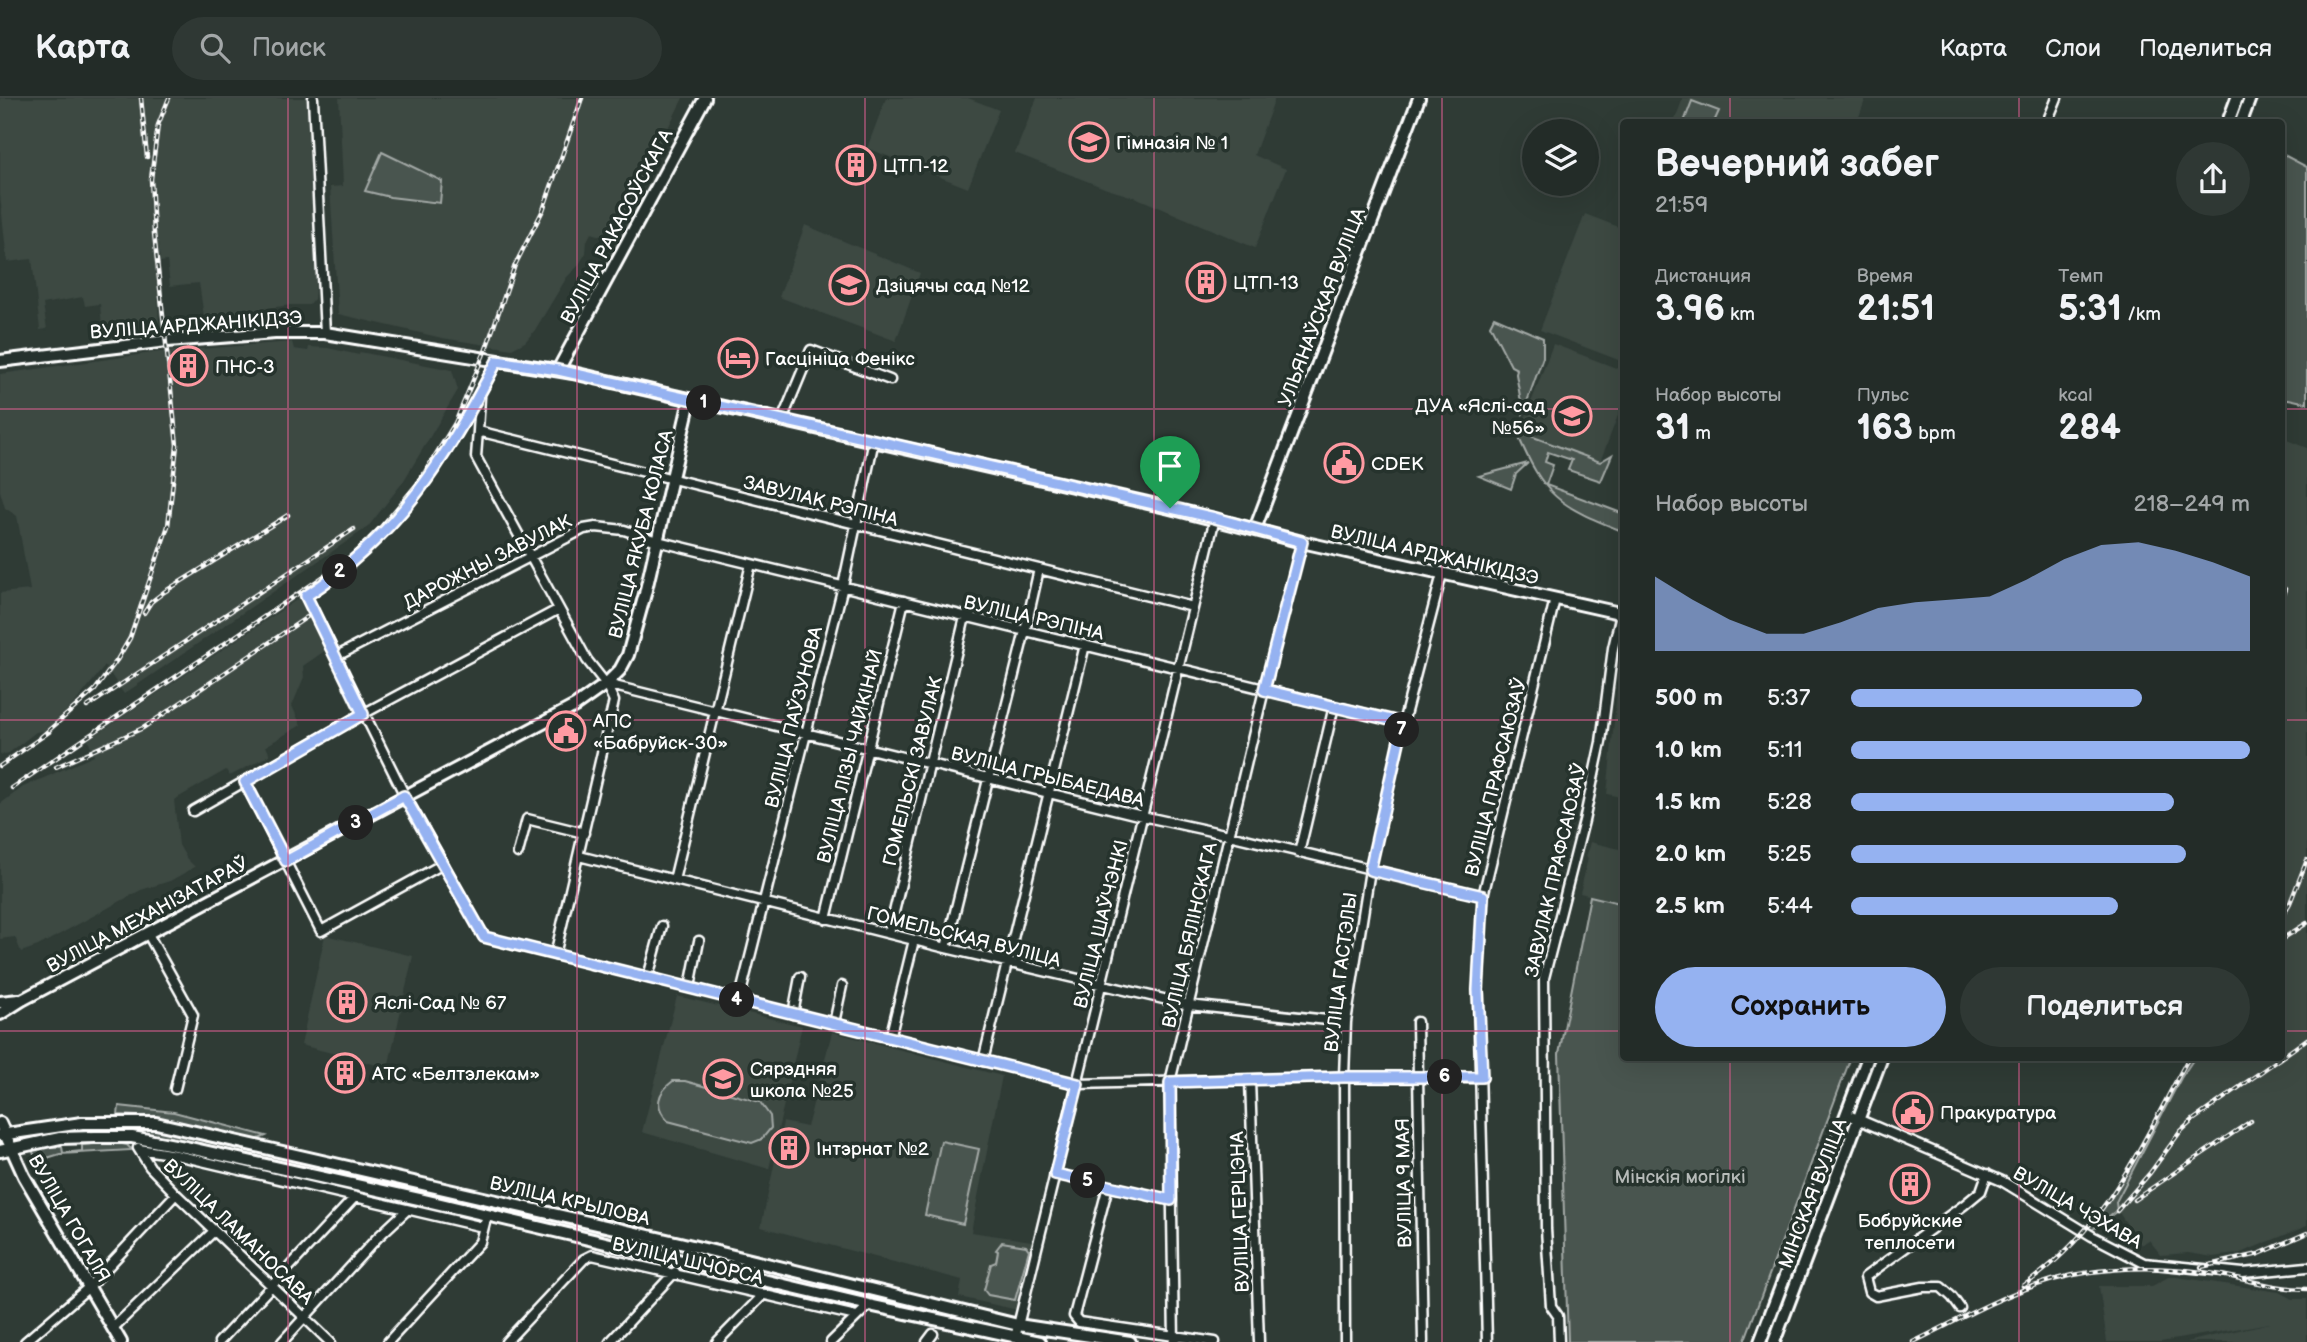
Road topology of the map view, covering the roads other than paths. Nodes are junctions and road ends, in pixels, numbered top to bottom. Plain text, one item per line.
1 (313, 98) edge
2 (705, 98) edge
3 (1419, 98) edge
4 (2057, 98) edge
5 (2237, 98) edge
6 (2250, 98) edge
7 (2048, 119) edge
8 (2229, 119) edge
9 (2242, 119) edge
10 (326, 333) junction
11 (0, 361) edge
12 (497, 361) junction
13 (558, 370) junction
14 (890, 380) dead end
15 (480, 394) junction
16 (690, 400) junction
17 (782, 420) junction
18 (478, 431) junction
19 (874, 440) junction
20 (671, 480) junction
21 (1215, 518) junction
22 (857, 525) junction
23 (1255, 529) junction
24 (657, 541) junction
25 (1302, 542) junction
26 (530, 555) junction
27 (751, 564) junction
28 (1039, 569) junction
29 (1442, 573) junction
30 (843, 586) junction
31 (1555, 599) junction
32 (904, 601) junction
33 (1193, 607) junction
34 (559, 609) junction
35 (1620, 614) edge
36 (965, 617) junction
37 (1620, 622) edge
38 (1026, 631) junction
39 (1086, 645) junction
40 (337, 656) junction
41 (1178, 668) junction
42 (606, 684) junction
43 (1264, 690) junction
44 (1335, 706) junction
45 (714, 712) junction
46 (363, 714) junction
47 (1403, 723) junction
48 (805, 733) junction
49 (866, 748) junction
50 (930, 764) junction
51 (989, 778) junction
52 (245, 782) junction
53 (1049, 793) junction
54 (404, 796) junction
55 (192, 811) dead end
56 (1142, 816) junction
57 (584, 833) junction
58 (1229, 835) junction
59 (517, 853) dead end
60 (1299, 853) junction
61 (579, 856) junction
62 (286, 861) junction
63 (443, 863) junction
64 (1370, 870) junction
65 (674, 880) junction
66 (1483, 896) junction
67 (764, 903) junction
68 (826, 919) junction
69 (662, 926) dead end
70 (889, 933) junction
71 (148, 934) junction
72 (914, 940) junction
73 (699, 941) dead end
74 (946, 948) junction
75 (555, 955) junction
76 (1006, 962) junction
77 (648, 977) junction
78 (800, 977) dead end
79 (842, 986) dead end
80 (1101, 986) junction
81 (690, 987) junction
82 (22, 1000) junction
83 (739, 1001) junction
84 (0, 1002) edge
85 (1189, 1005) junction
86 (0, 1014) edge
87 (793, 1014) junction
88 (1346, 1022) junction
89 (1417, 1022) dead end
90 (834, 1023) junction
91 (890, 1038) junction
92 (983, 1061) junction
93 (1866, 1061) edge
94 (1881, 1061) edge
95 (1344, 1077) junction
96 (1417, 1077) junction
97 (1482, 1077) junction
98 (1250, 1080) junction
99 (1170, 1082) junction
100 (1078, 1084) junction
101 (175, 1089) dead end
102 (1846, 1114) junction
103 (1859, 1120) junction
104 (1, 1130) edge
105 (132, 1137) junction
106 (5, 1149) edge
107 (139, 1149) junction
108 (1055, 1174) junction
109 (1987, 1174) junction
110 (1108, 1185) junction
111 (176, 1194) junction
112 (355, 1197) junction
113 (1171, 1200) junction
114 (407, 1210) junction
115 (487, 1215) junction
116 (483, 1227) junction
117 (612, 1228) junction
118 (214, 1231) junction
119 (607, 1243) junction
120 (2307, 1267) edge
121 (675, 1272) junction
122 (742, 1274) junction
123 (272, 1286) junction
124 (89, 1287) junction
125 (759, 1293) junction
126 (869, 1305) junction
127 (1960, 1308) dead end
128 (856, 1316) junction
129 (304, 1317) junction
130 (1018, 1325) junction
131 (113, 1328) junction
132 (933, 1335) dead end
133 (1015, 1338) junction
134 (1174, 1339) edge
135 (25, 1342) edge
136 (121, 1342) edge
137 (219, 1342) edge
138 (282, 1342) edge
139 (330, 1342) edge
140 (388, 1342) edge
141 (506, 1342) edge
142 (610, 1342) edge
143 (717, 1342) edge
144 (831, 1342) edge
145 (927, 1342) edge
146 (1040, 1342) edge
147 (1130, 1342) edge
148 (1215, 1342) edge
149 (1259, 1342) edge
150 (1345, 1342) edge
151 (1423, 1342) edge
152 (1487, 1342) edge
153 (1559, 1342) edge
154 (1760, 1342) edge
155 (1774, 1342) edge

1 - 10 street
2 - 13 main road, ВУЛІЦА РАКАСОЎСКАГА
3 - 23 main road, УЛЬЯНАЎСКАЯ ВУЛІЦА
4 - 7 street
5 - 8 main road
6 - 9 main road
10 - 11 main road, ВУЛІЦА АРДЖАНІКІДЗЭ
10 - 12 main road, ВУЛІЦА АРДЖАНІКІДЗЭ
12 - 13 main road, ВУЛІЦА АРДЖАНІКІДЗЭ
12 - 15 street
13 - 16 main road, ВУЛІЦА АРДЖАНІКІДЗЭ
14 - 17 street
15 - 18 street
15 - 40 street
16 - 17 main road, ВУЛІЦА АРДЖАНІКІДЗЭ
16 - 20 main road, ВУЛІЦА ЯКУБА КОЛАСА
17 - 19 main road, ВУЛІЦА АРДЖАНІКІДЗЭ
18 - 20 street, ЗАВУЛАК РЭПІНА
18 - 26 street
19 - 21 main road, ВУЛІЦА АРДЖАНІКІДЗЭ
19 - 22 street, ВУЛІЦА ПАЎЗУНОВА
20 - 22 street, ЗАВУЛАК РЭПІНА
20 - 24 main road, ВУЛІЦА ЯКУБА КОЛАСА
21 - 23 main road, ВУЛІЦА АРДЖАНІКІДЗЭ
21 - 33 street, ВУЛІЦА ШАЎЧЭНКІ
22 - 28 street, ЗАВУЛАК РЭПІНА
22 - 30 street, ВУЛІЦА ПАЎЗУНОВА
23 - 25 main road, ВУЛІЦА АРДЖАНІКІДЗЭ
24 - 26 street, ДАРОЖНЫ ЗАВУЛАК
24 - 27 street, ВУЛІЦА РЭПІНА
24 - 42 main road, ВУЛІЦА ЯКУБА КОЛАСА
25 - 29 main road, ВУЛІЦА АРДЖАНІКІДЗЭ
25 - 43 street, ВУЛІЦА БЯЛІНСКАГА
26 - 34 street
26 - 40 street, ДАРОЖНЫ ЗАВУЛАК
27 - 30 street, ВУЛІЦА РЭПІНА
27 - 45 street
28 - 33 street, ЗАВУЛАК РЭПІНА
28 - 38 street
29 - 31 main road, ВУЛІЦА АРДЖАНІКІДЗЭ
29 - 47 street, ВУЛІЦА ГАСТЭЛЫ
30 - 32 street, ВУЛІЦА РЭПІНА
30 - 48 street, ВУЛІЦА ПАЎЗУНОВА
31 - 35 main road, ВУЛІЦА АРДЖАНІКІДЗЭ
31 - 66 street, ВУЛІЦА ПРАФСАЮЗАЎ
32 - 36 street, ВУЛІЦА РЭПІНА
32 - 49 street, ВУЛІЦА ЛІЗЫ ЧАЙКІНАЙ
33 - 41 street, ВУЛІЦА ШАЎЧЭНКІ
34 - 42 street
34 - 46 street
36 - 38 street, ВУЛІЦА РЭПІНА
36 - 50 street, ГОМЕЛЬСКІ ЗАВУЛАК
37 - 153 street, ЗАВУЛАК ПРАФСАЮЗАЎ
38 - 39 street, ВУЛІЦА РЭПІНА
38 - 51 street
39 - 41 street, ВУЛІЦА РЭПІНА
39 - 53 street
40 - 46 street
41 - 43 street, ВУЛІЦА РЭПІНА
41 - 56 street, ВУЛІЦА ШАЎЧЭНКІ
42 - 45 street, ВУЛІЦА ГРЫБАЕДАВА
42 - 54 main road, ВУЛІЦА МЕХАНІЗАТАРАЎ
42 - 57 street
43 - 44 street, ВУЛІЦА РЭПІНА
43 - 58 street, ВУЛІЦА БЯЛІНСКАГА
44 - 47 street, ВУЛІЦА РЭПІНА
44 - 60 street
45 - 48 street, ВУЛІЦА ГРЫБАЕДАВА
45 - 65 street
46 - 52 street
46 - 54 street
47 - 64 street, ВУЛІЦА ГАСТЭЛЫ
48 - 49 street, ВУЛІЦА ГРЫБАЕДАВА
48 - 67 street, ВУЛІЦА ПАЎЗУНОВА
49 - 50 street, ВУЛІЦА ГРЫБАЕДАВА
49 - 68 street, ВУЛІЦА ЛІЗЫ ЧАЙКІНАЙ
50 - 51 street, ВУЛІЦА ГРЫБАЕДАВА
50 - 70 street, ГОМЕЛЬСКІ ЗАВУЛАК
51 - 53 street, ВУЛІЦА ГРЫБАЕДАВА
51 - 74 street
52 - 55 street
52 - 62 street
53 - 56 street, ВУЛІЦА ГРЫБАЕДАВА
53 - 76 street
54 - 62 main road, ВУЛІЦА МЕХАНІЗАТАРАЎ
54 - 63 street
56 - 58 street, ВУЛІЦА ГРЫБАЕДАВА
56 - 80 street, ВУЛІЦА ШАЎЧЭНКІ
57 - 59 street
57 - 61 street
58 - 60 street, ВУЛІЦА ГРЫБАЕДАВА
58 - 85 street, ВУЛІЦА БЯЛІНСКАГА
60 - 64 street, ВУЛІЦА ГРЫБАЕДАВА
61 - 65 street, ГОМЕЛЬСКАЯ ВУЛІЦА
61 - 75 street
62 - 63 street
62 - 71 main road, ВУЛІЦА МЕХАНІЗАТАРАЎ
63 - 75 street
64 - 66 street, ВУЛІЦА ГРЫБАЕДАВА
64 - 88 street, ВУЛІЦА ГАСТЭЛЫ
65 - 67 street, ГОМЕЛЬСКАЯ ВУЛІЦА
66 - 97 street, ВУЛІЦА ПРАФСАЮЗАЎ
67 - 68 street, ГОМЕЛЬСКАЯ ВУЛІЦА
67 - 83 street, ВУЛІЦА ПАЎЗУНОВА
68 - 70 street, ГОМЕЛЬСКАЯ ВУЛІЦА
69 - 77 street
70 - 72 street, ГОМЕЛЬСКАЯ ВУЛІЦА
71 - 82 main road, ВУЛІЦА МЕХАНІЗАТАРАЎ
71 - 101 street
72 - 74 street, ГОМЕЛЬСКАЯ ВУЛІЦА
72 - 91 street
73 - 81 street
74 - 76 street, ГОМЕЛЬСКАЯ ВУЛІЦА
75 - 77 street
76 - 80 street, ГОМЕЛЬСКАЯ ВУЛІЦА
76 - 92 street
77 - 81 street
78 - 87 street
79 - 90 street
80 - 85 street, ГОМЕЛЬСКАЯ ВУЛІЦА
80 - 100 street, ВУЛІЦА ШАЎЧЭНКІ
81 - 83 street
82 - 84 main road
82 - 86 main road, ВУЛІЦА МЕХАНІЗАТАРАЎ
83 - 87 street
85 - 88 street, ГОМЕЛЬСКАЯ ВУЛІЦА
85 - 99 street, ВУЛІЦА БЯЛІНСКАГА
87 - 90 street
88 - 95 street, ВУЛІЦА ГАСТЭЛЫ
89 - 96 street, ВУЛІЦА 9 МАЯ
90 - 91 street
91 - 92 street
92 - 100 street
93 - 102 main road, МІНСКАЯ ВУЛІЦА
94 - 103 main road, МІНСКАЯ ВУЛІЦА
95 - 96 street
95 - 98 street
95 - 150 street, ВУЛІЦА ГАСТЭЛЫ
96 - 97 street
96 - 151 street, ВУЛІЦА 9 МАЯ
97 - 152 street, ВУЛІЦА ПРАФСАЮЗАЎ
98 - 99 street
98 - 149 street, ВУЛІЦА ГЕРЦЭНА
99 - 100 street
99 - 113 street, ВУЛІЦА БЯЛІНСКАГА
100 - 108 street, ВУЛІЦА ШАЎЧЭНКІ
102 - 103 street, ВУЛІЦА ЧЭХАВА
102 - 154 main road, МІНСКАЯ ВУЛІЦА
103 - 109 street, ВУЛІЦА ЧЭХАВА
103 - 155 main road, МІНСКАЯ ВУЛІЦА
104 - 106 main road, ВУЛІЦА ГОГАЛЯ
104 - 117 main road, ВУЛІЦА КРЫЛОВА
105 - 106 main road, ВУЛІЦА КРЫЛОВА
105 - 107 street, ВУЛІЦА ЛАМАНОСАВА
105 - 115 main road, ВУЛІЦА КРЫЛОВА
106 - 124 main road, ВУЛІЦА ГОГАЛЯ
107 - 111 street, ВУЛІЦА ЛАМАНОСАВА
107 - 112 street
108 - 110 street
108 - 130 street, ВУЛІЦА ШАЎЧЭНКІ
109 - 120 street, ВУЛІЦА ЧЭХАВА
109 - 127 street
110 - 113 street
110 - 134 street
111 - 118 street, ВУЛІЦА ЛАМАНОСАВА
111 - 124 street
112 - 114 street
112 - 123 street
113 - 134 street, ВУЛІЦА БЯЛІНСКАГА
114 - 116 street
114 - 129 street
115 - 116 street
115 - 119 main road, ВУЛІЦА КРЫЛОВА
116 - 140 street
117 - 119 main road
117 - 130 main road, ВУЛІЦА КРЫЛОВА
118 - 123 street, ВУЛІЦА ЛАМАНОСАВА
118 - 131 street
119 - 122 main road, ВУЛІЦА КРЫЛОВА
121 - 125 street, ВУЛІЦА ШЧОРСА
121 - 141 street, ВУЛІЦА ШЧОРСА
121 - 142 street
122 - 125 street
122 - 126 main road, ВУЛІЦА КРЫЛОВА
123 - 129 street, ВУЛІЦА ЛАМАНОСАВА
123 - 137 street
124 - 131 main road, ВУЛІЦА ГОГАЛЯ
124 - 135 street
125 - 128 street, ВУЛІЦА ШЧОРСА
125 - 143 street
126 - 128 street
126 - 133 main road, ВУЛІЦА КРЫЛОВА
128 - 144 street
129 - 138 street
129 - 139 street, ВУЛІЦА ЛАМАНОСАВА
130 - 133 street, ВУЛІЦА ШАЎЧЭНКІ
130 - 147 main road, ВУЛІЦА КРЫЛОВА
131 - 136 main road, ВУЛІЦА ГОГАЛЯ
132 - 145 street
133 - 146 main road, ВУЛІЦА КРЫЛОВА
134 - 148 street

